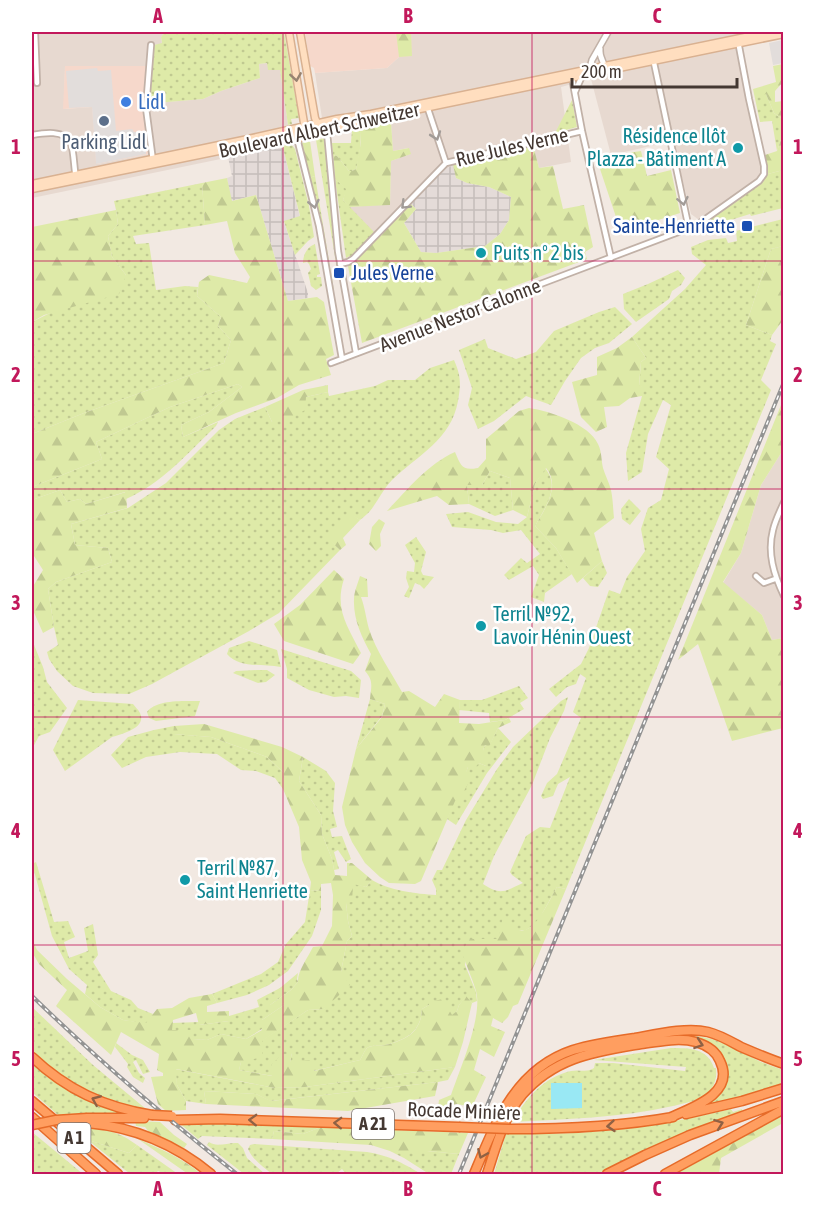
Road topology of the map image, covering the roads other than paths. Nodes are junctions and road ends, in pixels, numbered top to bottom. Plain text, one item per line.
1 (35, 32) edge
2 (289, 32) edge
3 (300, 32) edge
4 (608, 32) edge
5 (769, 32) edge
6 (783, 34) edge
7 (738, 41) junction
8 (151, 45) dead end
9 (600, 48) junction
10 (653, 58) junction
11 (605, 68) junction
12 (591, 69) junction
13 (582, 76) junction
14 (572, 78) junction
15 (37, 83) dead end
16 (575, 92) junction
17 (427, 105) junction
18 (322, 128) junction
19 (582, 131) junction
20 (303, 133) junction
21 (32, 135) edge
22 (153, 161) junction
23 (446, 163) junction
24 (75, 177) junction
25 (32, 184) edge
26 (32, 189) edge
27 (689, 229) junction
28 (611, 258) junction
29 (340, 264) junction
30 (356, 353) junction
31 (342, 358) junction
32 (331, 363) dead end
33 (783, 502) edge
34 (756, 576) dead end
35 (776, 579) junction
36 (783, 596) edge
37 (32, 1057) edge
38 (783, 1064) edge
39 (783, 1088) edge
40 (32, 1101) edge
41 (783, 1101) edge
42 (783, 1109) edge
43 (154, 1117) junction
44 (669, 1118) junction
45 (87, 1120) junction
46 (32, 1123) edge
47 (96, 1174) edge
48 (118, 1174) edge
49 (211, 1174) edge
50 (474, 1174) edge
51 (487, 1174) edge
52 (607, 1174) edge
53 (665, 1174) edge

1 - 15 street
2 -> 20 main road
3 - 18 main road
4 - 9 street
5 - 7 main road, Boulevard Albert Schweitzer
6 - 7 main road, Boulevard Albert Schweitzer
7 - 10 main road, Boulevard Albert Schweitzer
7 - 27 street, Avenue Nestor Calonne
8 - 22 street
9 - 11 street
9 - 12 street
10 - 11 main road, Boulevard Albert Schweitzer
10 -> 27 street
11 - 12 main road, Boulevard Albert Schweitzer
11 - 13 main road, Boulevard Albert Schweitzer
12 - 13 street
12 - 14 street
12 - 17 main road, Boulevard Albert Schweitzer
13 - 14 main road, Boulevard Albert Schweitzer
13 - 16 street
14 - 16 street
14 - 17 main road, Boulevard Albert Schweitzer
16 - 19 street
17 - 18 main road, Boulevard Albert Schweitzer
17 - 18 main road, Boulevard Albert Schweitzer
17 -> 23 street
18 - 20 main road, Boulevard Albert Schweitzer
18 - 20 main road, Boulevard Albert Schweitzer
18 - 29 street
19 - 23 street, Rue Jules Verne
19 - 28 street
20 - 22 main road, Boulevard Albert Schweitzer
20 - 22 main road, Boulevard Albert Schweitzer
20 -> 31 street
21 - 24 street
22 - 24 main road, Boulevard Albert Schweitzer
23 -> 29 street, Rue Jules Verne
24 - 25 main road, Boulevard Albert Schweitzer
24 - 26 main road, Boulevard Albert Schweitzer
27 - 28 street, Avenue Nestor Calonne
28 - 30 street, Avenue Nestor Calonne
29 - 30 street
30 - 31 street, Avenue Nestor Calonne
31 - 32 street, Avenue Nestor Calonne
33 - 35 street
34 - 35 street
35 - 36 street
43 -> 37 highway
38 -> 50 highway
39 - 44 highway, Rocade Minière / A 21
40 - 48 highway, A 1
52 -> 41 highway
42 - 53 highway
44 -> 43 highway, Rocade Minière / A 21, bridge
43 - 45 highway, Rocade Minière / A 21
51 -> 44 highway
45 - 46 highway, Rocade Minière / A 21, bridge
45 - 49 highway
46 - 47 highway, A 1

